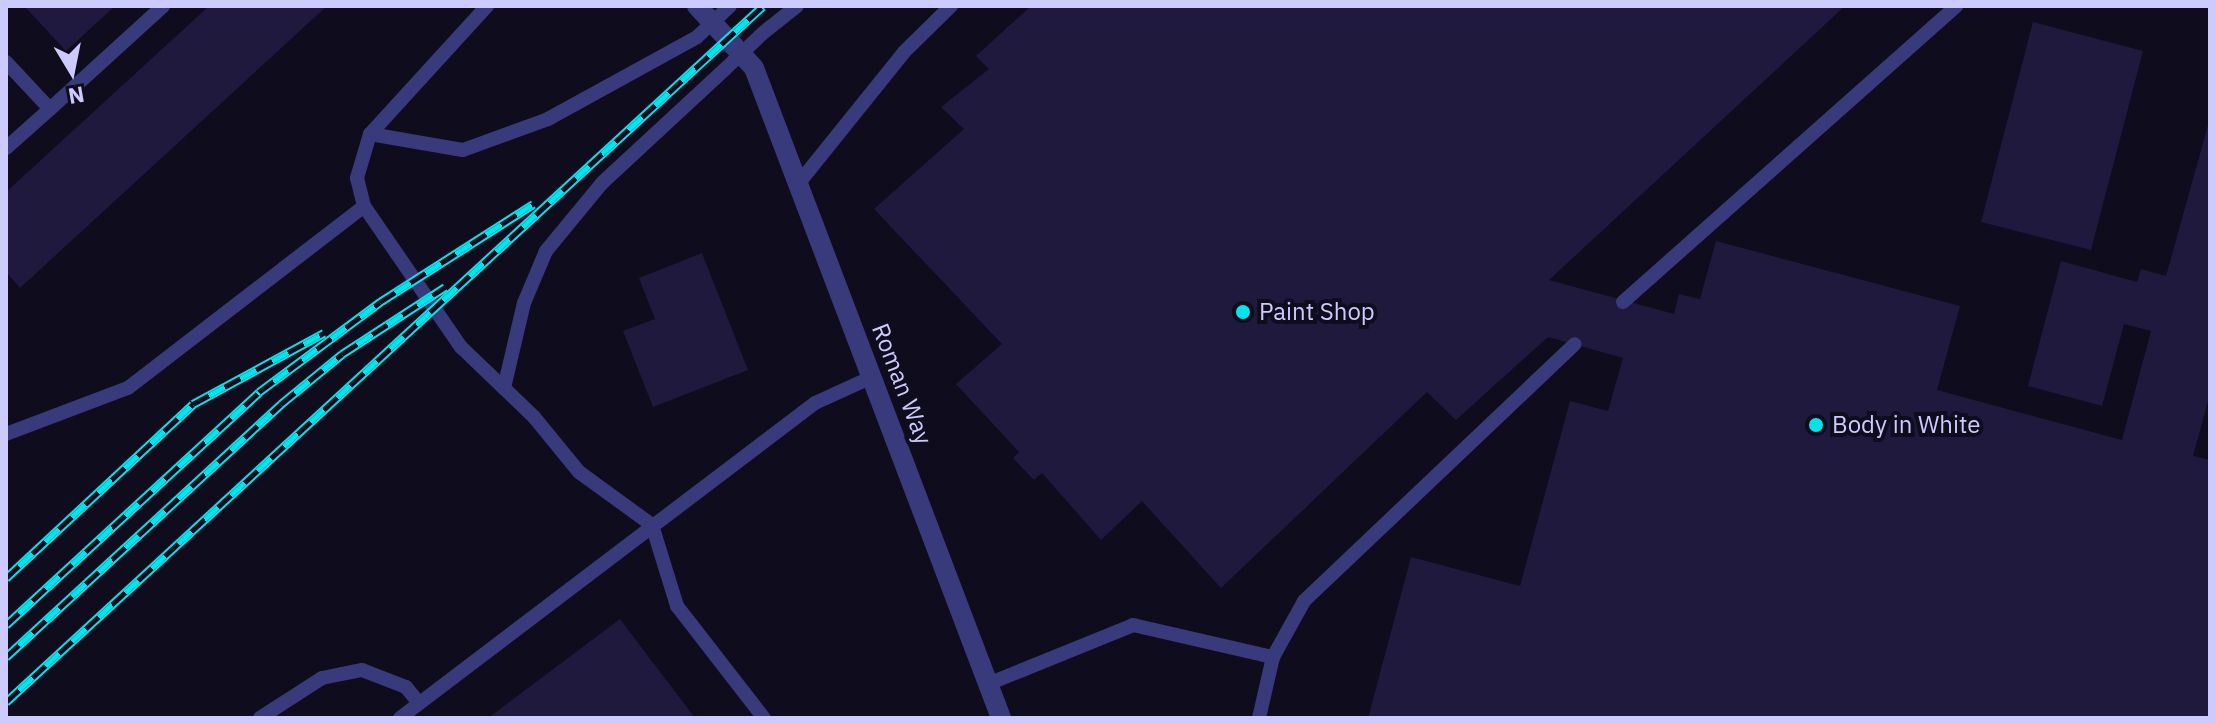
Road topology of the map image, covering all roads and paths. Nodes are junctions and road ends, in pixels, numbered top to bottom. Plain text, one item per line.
1 (163, 6) edge
2 (487, 6) edge
3 (697, 6) edge
4 (730, 6) edge
5 (797, 6) edge
6 (951, 6) edge
7 (1956, 6) edge
8 (6, 62) edge
9 (50, 109) junction
10 (370, 134) junction
11 (6, 148) edge
12 (798, 184) junction
13 (364, 206) junction
14 (1623, 302) dead end
15 (1575, 344) dead end
16 (872, 377) junction
17 (504, 388) junction
18 (6, 434) edge
19 (652, 525) junction
20 (1273, 657) junction
21 (988, 684) junction
22 (419, 703) junction
23 (260, 718) edge
24 (400, 718) edge
25 (764, 718) edge
26 (1001, 718) edge
27 (1259, 718) edge

1 - 9 lane
2 - 10 lane
3 - 12 street, Roman Way
4 - 10 lane, bridge
5 - 17 lane, bridge
6 - 12 lane
7 - 14 lane
8 - 9 lane
9 - 11 lane
10 - 13 lane
12 - 16 street, Roman Way
13 - 17 lane
13 - 18 lane
15 - 20 lane
16 - 19 lane
16 - 21 street, Roman Way
17 - 19 lane
19 - 22 lane
19 - 25 lane
20 - 21 lane
20 - 27 lane
21 - 26 street, Roman Way
22 - 23 lane
22 - 24 lane

